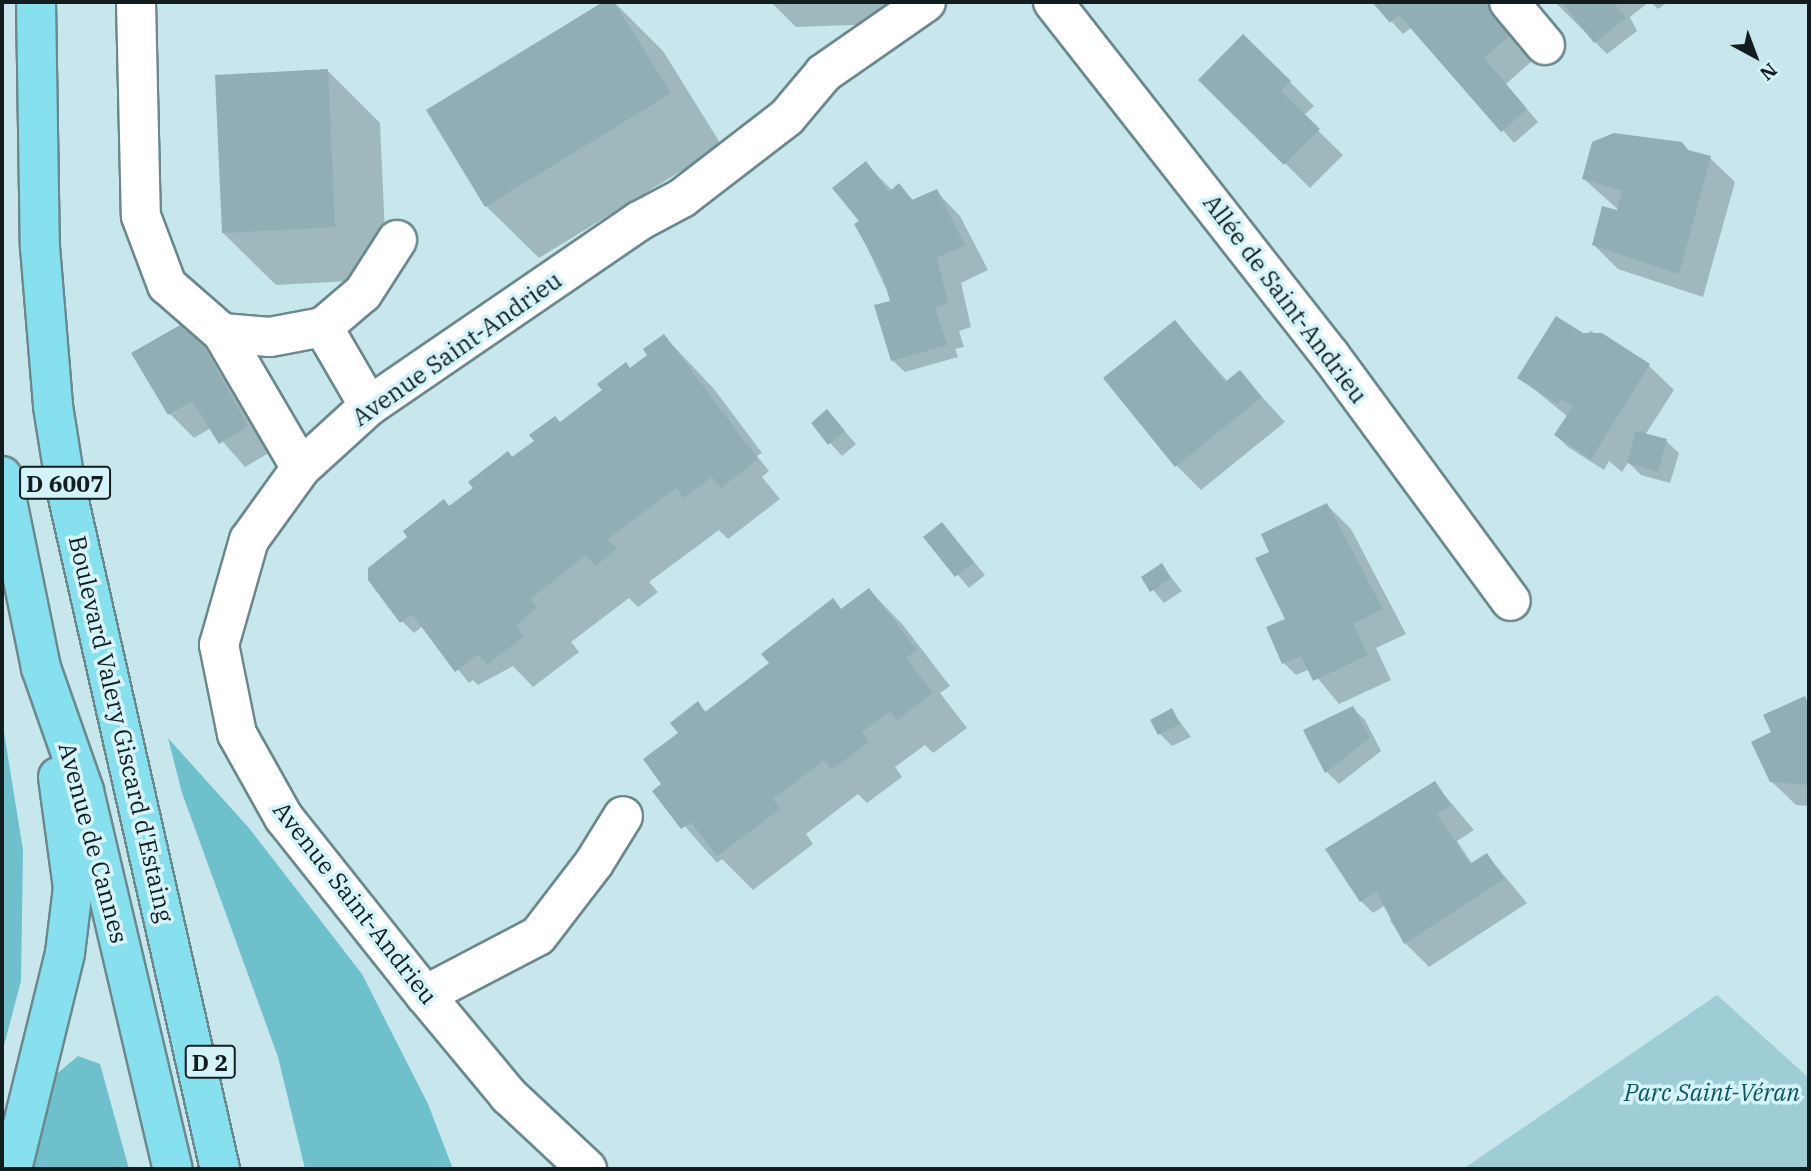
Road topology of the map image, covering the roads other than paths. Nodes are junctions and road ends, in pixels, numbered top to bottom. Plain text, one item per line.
1 (36, 2) edge
2 (136, 2) edge
3 (926, 2) edge
4 (1053, 2) edge
5 (1509, 2) edge
6 (1545, 45) dead end
7 (397, 240) dead end
8 (323, 327) junction
9 (222, 333) junction
10 (369, 406) junction
11 (301, 468) junction
12 (2, 476) edge
13 (1511, 601) dead end
14 (41, 668) junction
15 (623, 816) dead end
16 (174, 954) junction
17 (425, 995) junction
18 (509, 1096) junction
19 (12, 1169) edge
20 (173, 1169) edge
21 (220, 1169) edge
22 (247, 1169) edge
23 (546, 1169) edge
24 (587, 1169) edge

1 - 16 main road, Boulevard Valery Giscard d'Estaing / D 6007
2 - 9 street
3 - 10 street, Avenue Saint-Andrieu
4 - 13 street, Allée de Saint-Andrieu
5 - 6 street
7 - 8 street
8 - 9 street
8 - 10 street
9 - 11 street
10 - 11 street, Avenue Saint-Andrieu
11 - 17 street, Avenue Saint-Andrieu
12 - 14 main road, Avenue de Cannes / D 6007
14 - 19 main road
14 - 20 main road, Avenue de Cannes / D 6007
15 - 17 street
16 - 21 main road, D 6007
16 - 22 main road, D 2
17 - 18 street, Avenue Saint-Andrieu
18 - 23 street
18 - 24 street, Avenue Saint-Andrieu

